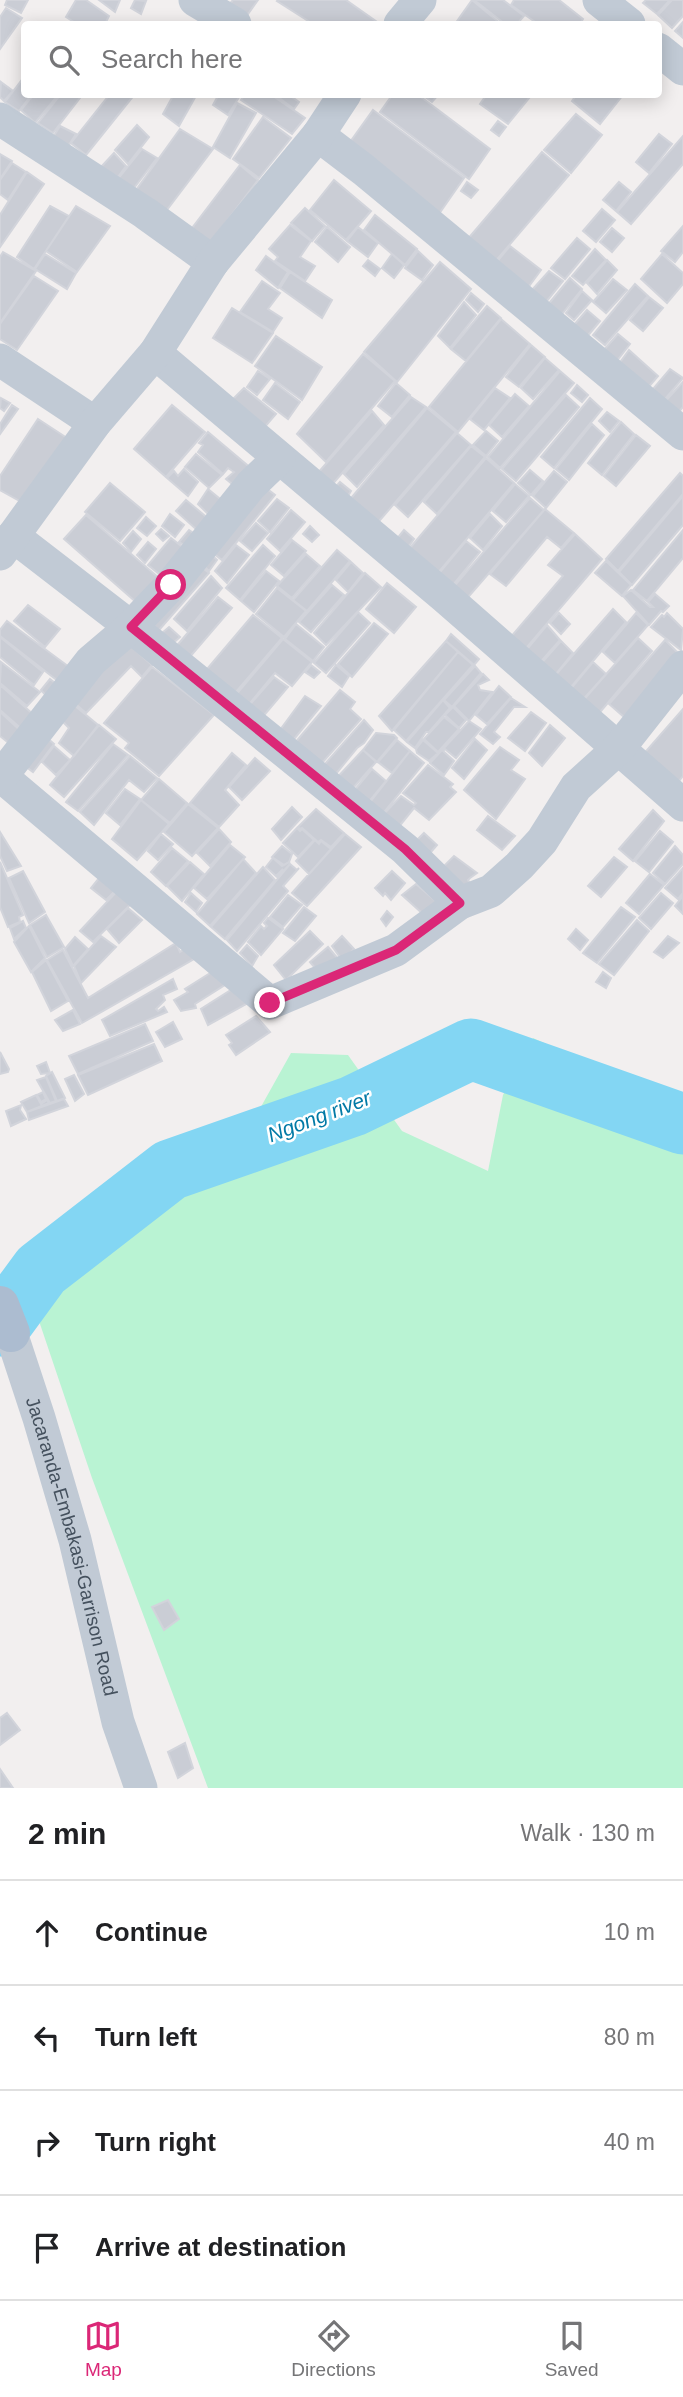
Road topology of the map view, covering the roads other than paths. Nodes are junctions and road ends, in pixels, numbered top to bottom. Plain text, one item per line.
1 (195, 0) edge
2 (420, 0) edge
3 (599, 0) edge
4 (230, 21) edge
5 (402, 21) edge
6 (625, 21) edge
7 (662, 52) edge
8 (683, 69) edge
9 (342, 98) edge
10 (0, 119) edge
11 (318, 135) junction
12 (213, 261) junction
13 (155, 353) junction
14 (0, 360) edge
15 (95, 424) junction
16 (683, 434) edge
17 (279, 458) junction
18 (7, 545) edge
19 (131, 627) junction
20 (683, 667) edge
21 (619, 748) junction
22 (1, 777) edge
23 (683, 804) edge
24 (460, 903) junction
25 (6, 1319) edge
26 (141, 1788) edge

1 - 4 street
2 - 5 street
3 - 6 street
7 - 8 street
9 - 11 street
10 - 12 street
11 - 12 street
11 - 16 street
12 - 13 street
13 - 15 street
13 - 17 street
14 - 15 street
15 - 18 street
17 - 19 street
17 - 21 street
18 - 19 street
19 - 22 street
19 - 24 street
20 - 21 street
21 - 23 street
21 - 24 street
22 - 24 street
25 - 26 street, Jacaranda-Embakasi-Garrison Road

